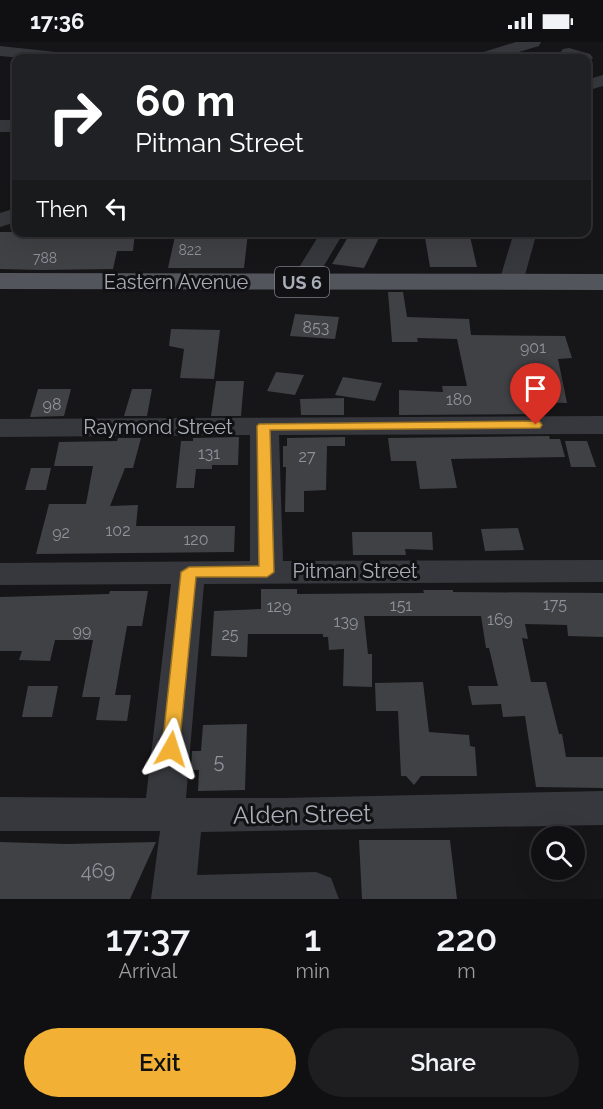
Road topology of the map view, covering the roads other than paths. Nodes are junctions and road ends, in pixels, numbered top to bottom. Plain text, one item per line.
1 (528, 42) edge
2 (0, 51) edge
3 (28, 54) edge
4 (494, 54) edge
5 (330, 237) edge
6 (524, 237) edge
7 (0, 281) edge
8 (307, 282) junction
9 (511, 282) junction
10 (603, 282) edge
11 (0, 299) edge
12 (603, 299) edge
13 (603, 425) edge
14 (264, 426) junction
15 (0, 428) edge
16 (603, 571) edge
17 (189, 572) junction
18 (267, 572) junction
19 (0, 574) edge
20 (603, 808) edge
21 (0, 814) edge
22 (173, 815) junction
23 (173, 896) edge
24 (316, 899) edge

1 - 4 street
2 - 3 street
5 - 8 street
6 - 9 street
7 - 8 main road, Eastern Avenue / US 6
8 - 9 main road, Eastern Avenue / US 6
9 - 10 main road, Eastern Avenue / US 6
11 - 12 main road, Eastern Avenue / US 6
13 - 14 street, Raymond Street
14 - 15 street, Raymond Street
14 - 18 street
16 - 18 street, Pitman Street
17 - 18 street, Pitman Street
17 - 19 street, Pitman Street
17 - 22 street
20 - 22 street, Alden Street
21 - 22 street, Alden Street
22 - 23 street
23 - 24 street

